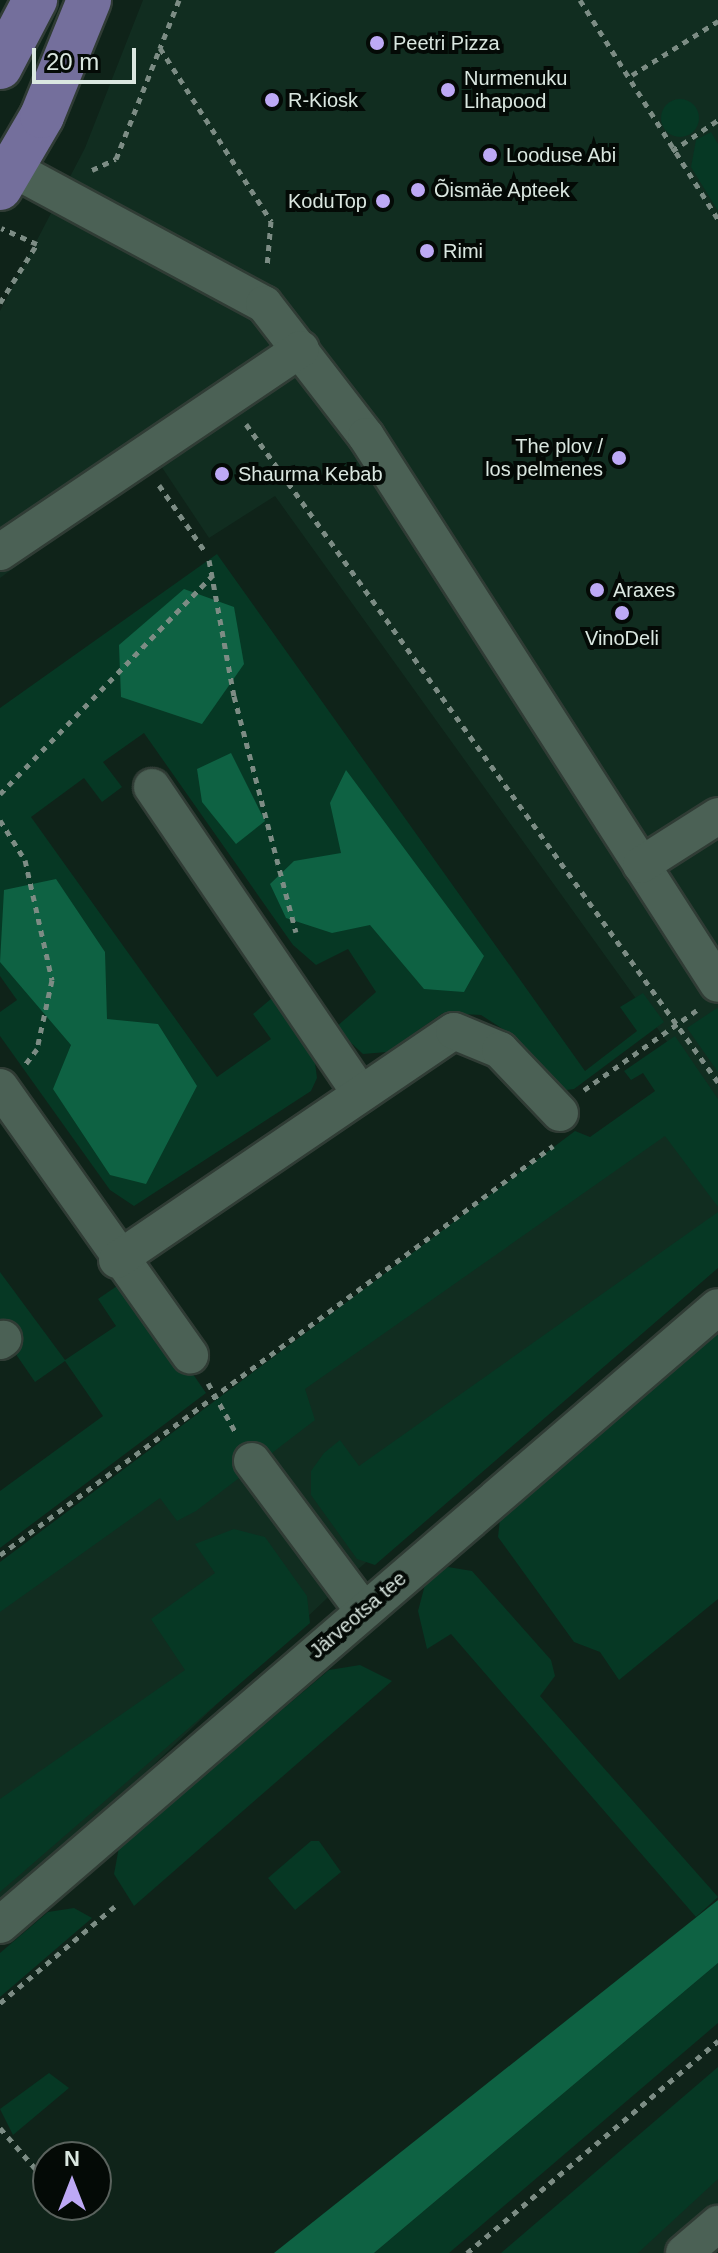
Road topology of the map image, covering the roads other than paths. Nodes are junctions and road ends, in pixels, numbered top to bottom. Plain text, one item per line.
1 (35, 0) edge
2 (89, 0) edge
3 (0, 67) edge
4 (4, 195) edge
5 (301, 349) junction
6 (0, 552) edge
7 (152, 787) dead end
8 (718, 816) edge
9 (641, 865) junction
10 (717, 983) edge
11 (1, 1089) edge
12 (361, 1094) junction
13 (560, 1113) road end
14 (117, 1260) junction
15 (718, 1307) edge
16 (190, 1355) road end
17 (252, 1461) road end
18 (363, 1610) junction
19 (0, 1925) edge
20 (718, 2224) edge
21 (684, 2253) edge

1 - 3 main road
2 - 4 main road
4 - 5 street
5 - 6 street
5 - 9 street
7 - 12 street
8 - 9 street
9 - 10 street
11 - 14 street
12 - 13 street
12 - 14 street
14 - 16 street
15 - 18 street, Järveotsa tee
17 - 18 street
18 - 19 street, Järveotsa tee
20 - 21 street

